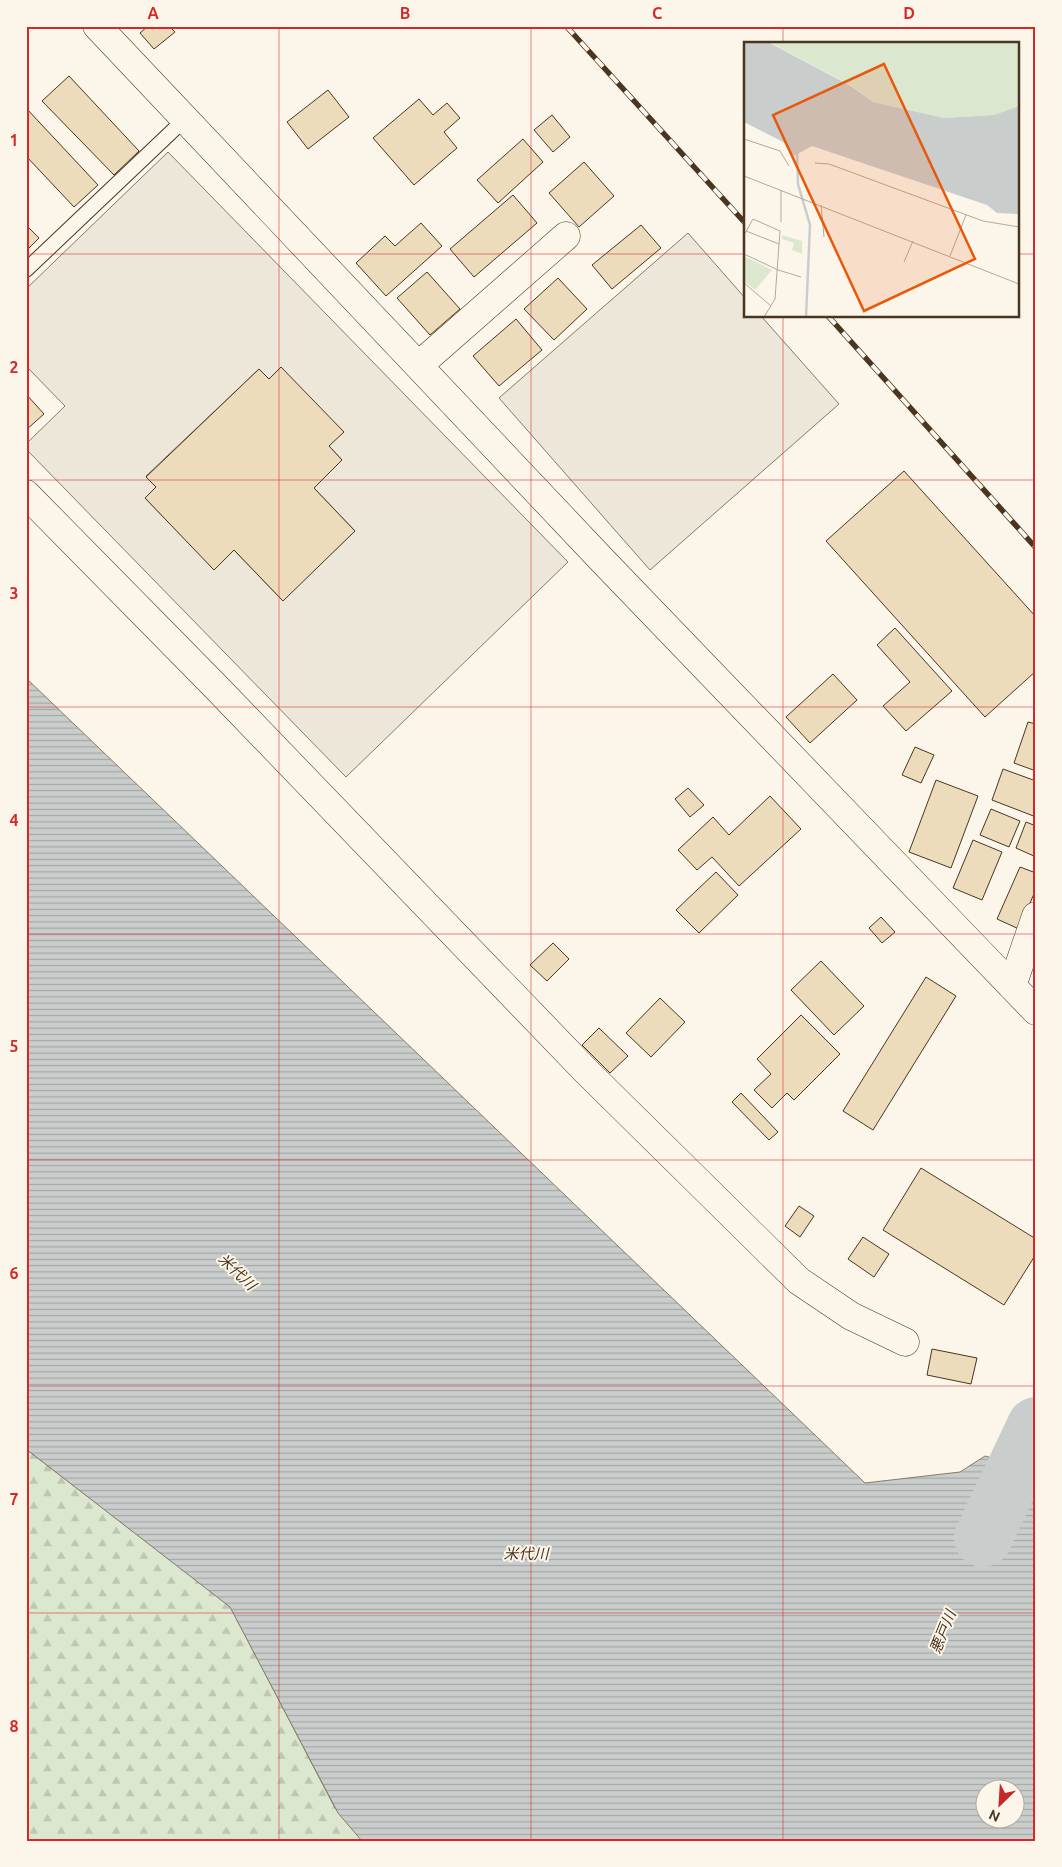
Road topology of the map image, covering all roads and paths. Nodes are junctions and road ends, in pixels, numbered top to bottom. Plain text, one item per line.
1 (98, 26) edge
2 (185, 119) junction
3 (566, 236) dead end
4 (26, 270) edge
5 (419, 365) junction
6 (26, 494) edge
7 (1036, 916) edge
8 (1012, 986) junction
9 (1036, 1011) edge
10 (905, 1342) dead end

1 - 2 street
2 - 4 lane
2 - 5 street
3 - 5 street
5 - 8 street
6 - 10 street
7 - 8 street
8 - 9 street

